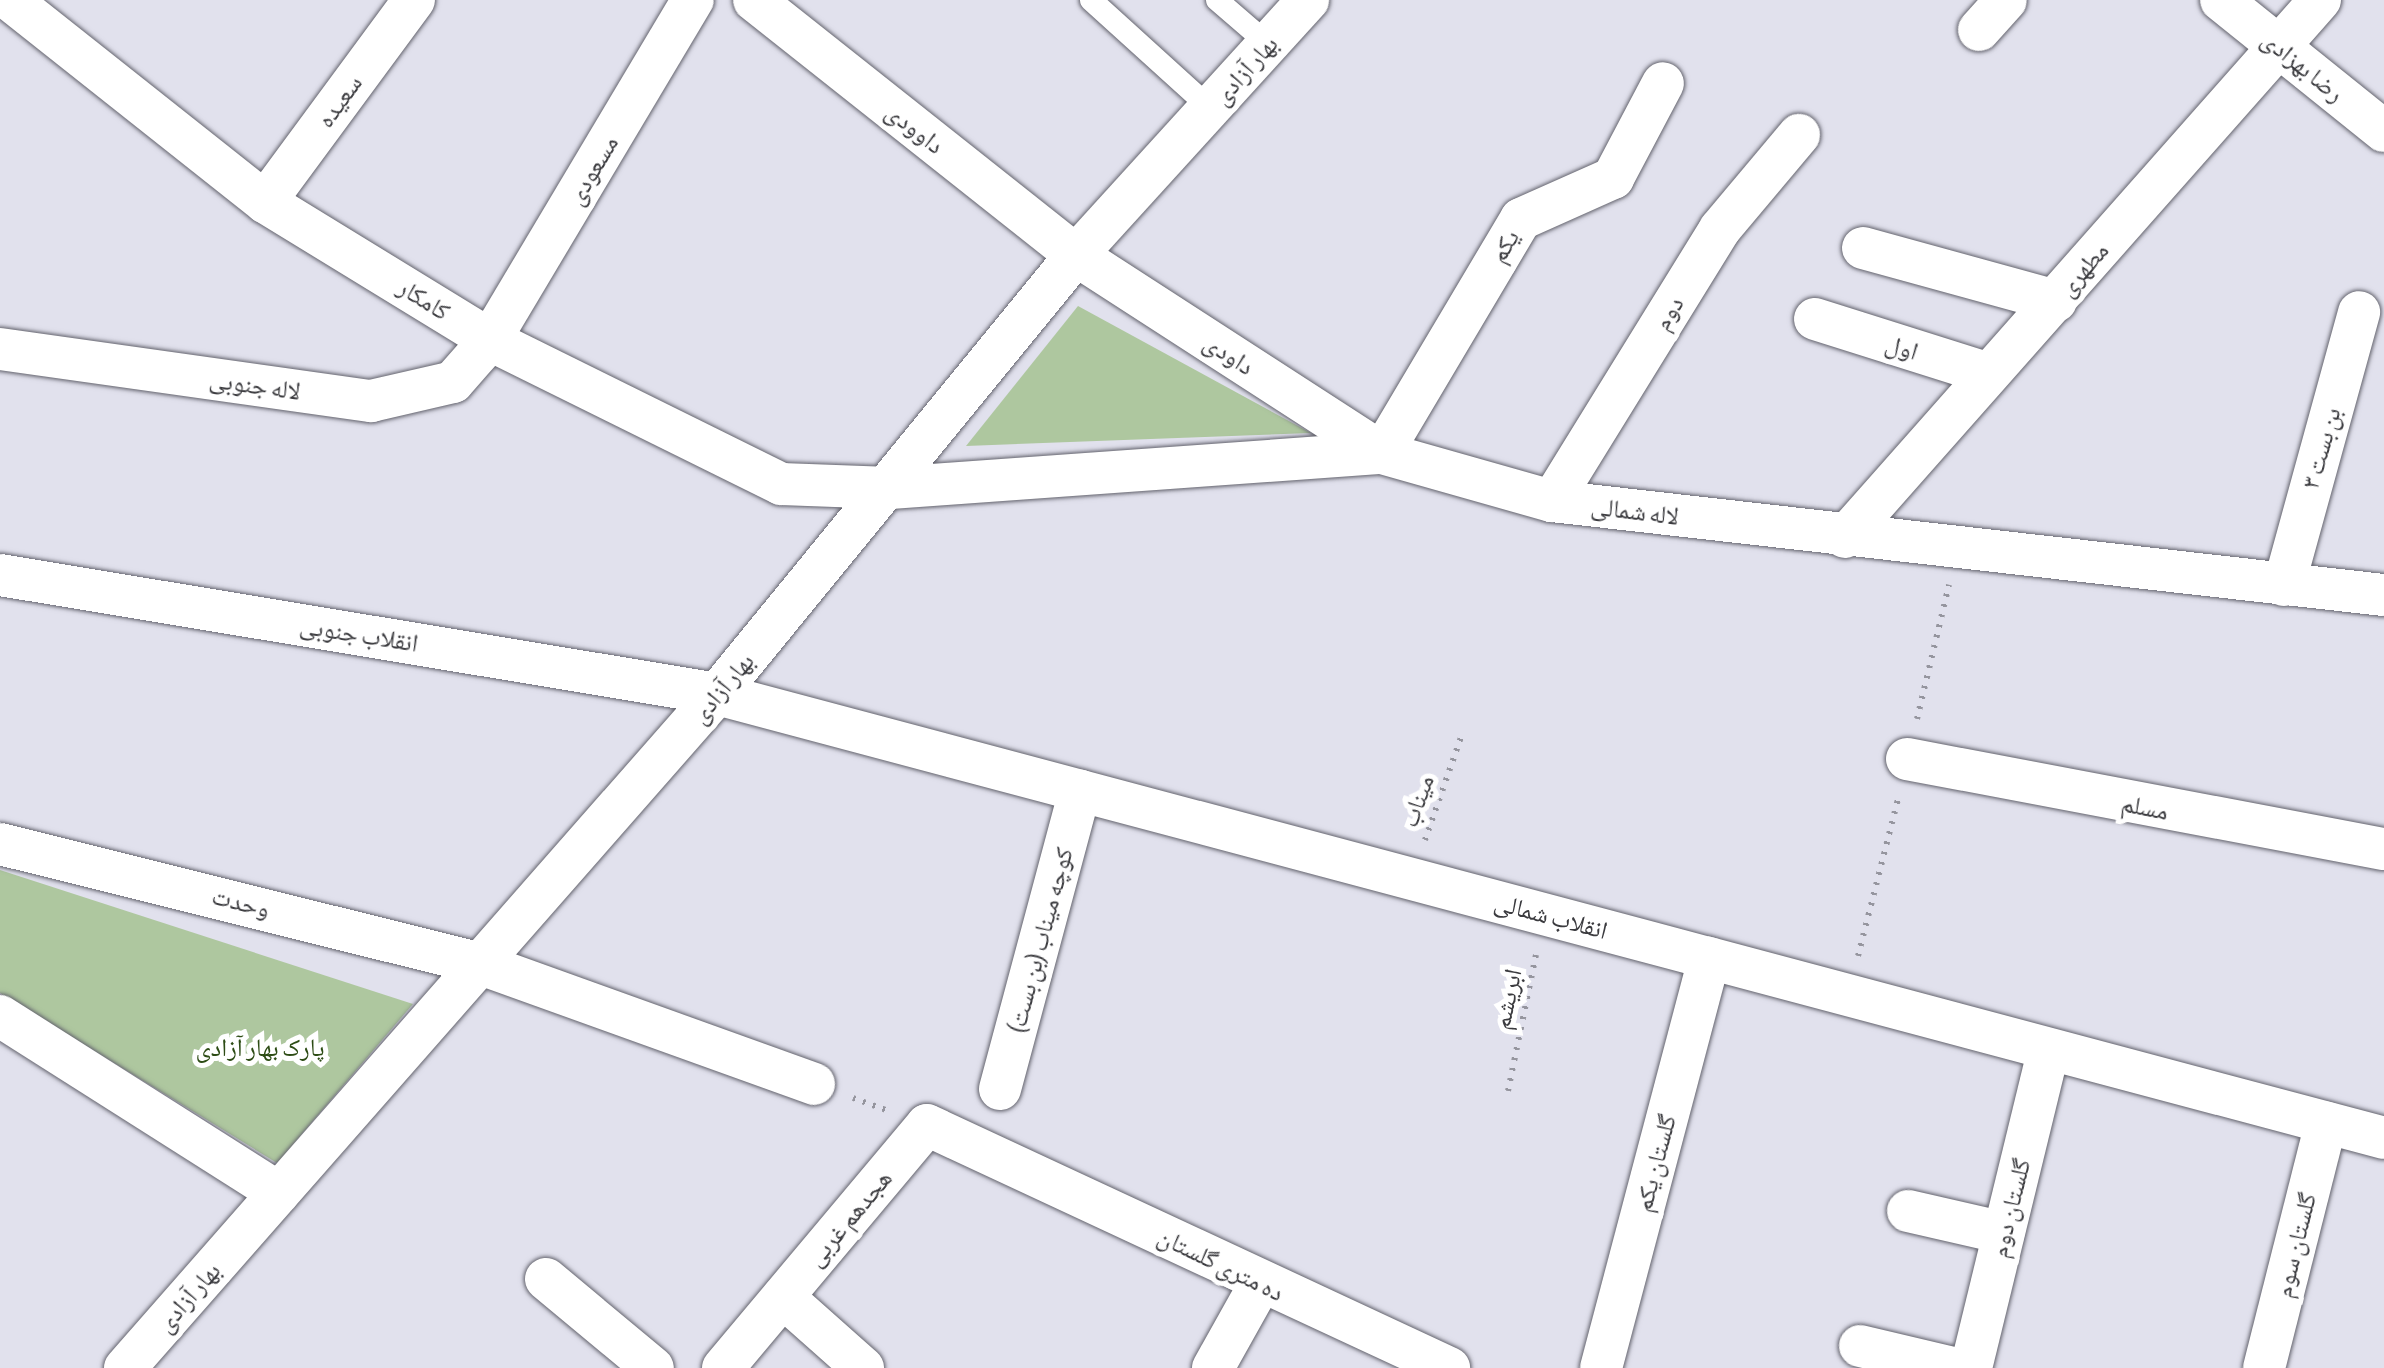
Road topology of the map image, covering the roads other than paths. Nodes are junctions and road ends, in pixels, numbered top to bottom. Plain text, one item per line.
1 (10, 0) edge
2 (414, 0) edge
3 (693, 0) edge
4 (754, 0) edge
5 (1091, 0) edge
6 (1217, 0) edge
7 (1308, 0) edge
8 (2222, 0) edge
9 (2320, 0) edge
10 (1268, 44) junction
11 (2278, 45) junction
12 (1662, 83) dead end
13 (1210, 108) junction
14 (2384, 131) edge
15 (1798, 136) dead end
16 (265, 202) junction
17 (1863, 248) dead end
18 (1076, 255) junction
19 (2056, 301) junction
20 (2359, 312) dead end
21 (1815, 319) dead end
22 (490, 340) junction
23 (0, 350) edge
24 (1989, 374) junction
25 (1382, 453) junction
26 (890, 488) junction
27 (1552, 501) junction
28 (1845, 538) junction
29 (0, 575) edge
30 (2284, 584) junction
31 (2384, 595) edge
32 (718, 694) junction
33 (1908, 759) dead end
34 (1080, 791) junction
35 (0, 844) edge
36 (2384, 849) edge
37 (1709, 958) junction
38 (481, 964) junction
39 (0, 1016) edge
40 (2049, 1048) junction
41 (814, 1084) road end
42 (1000, 1088) dead end
43 (2326, 1122) junction
44 (2384, 1138) edge
45 (996, 1152) joint
46 (279, 1193) junction
47 (1908, 1212) dead end
48 (2004, 1232) junction
49 (546, 1279) dead end
50 (1260, 1284) junction
51 (782, 1298) junction
52 (1860, 1346) dead end
53 (125, 1368) edge
54 (652, 1368) edge
55 (723, 1368) edge
56 (863, 1368) edge
57 (1213, 1368) edge
58 (1449, 1368) edge
59 (1602, 1368) edge
60 (1954, 1368) edge
61 (1971, 1368) edge
62 (2264, 1368) edge

1 - 16 street, کامکار
2 - 16 street, سعیده
3 - 22 street, مسعودی
4 - 18 street, داوودی
5 - 13 lane
6 - 10 lane
7 - 10 street, بهار آزادی
8 - 11 street, رضا بهزادی
9 - 11 street, مطهری
10 - 13 street, بهار آزادی
11 - 14 street, رضا بهزادی
11 - 19 street, مطهری
12 - 25 street, یکم
13 - 18 street, بهار آزادی
15 - 27 street, دوم
16 - 22 street, کامکار
17 - 19 street
18 - 25 street, داودی
18 - 26 street, بهار آزادی
19 - 24 street, مطهری
20 - 30 street, بن بست ۳
21 - 24 street, اول
22 - 23 street, لاله جنوبی
22 - 26 street, کامکار
24 - 28 street, مطهری
25 - 26 street, لاله شمالی
25 - 27 street, لاله شمالی
26 - 32 street, بهار آزادی
27 - 28 street, لاله شمالی
28 - 30 street, لاله شمالی
29 - 32 street, انقلاب جنوبی
30 - 31 street, لاله شمالی
32 - 34 street, انقلاب شمالی
32 - 38 street, بهار آزادی
33 - 36 street, مسلم
34 - 37 street, انقلاب شمالی
34 - 42 street, کوچه میناب (بن بست)
35 - 38 street, وحدت
37 - 40 street, انقلاب شمالی
37 - 59 street, گلستان یکم
38 - 41 street
38 - 46 street, بهار آزادی
39 - 46 street
40 - 43 street, انقلاب شمالی
40 - 48 street, گلستان دوم
43 - 44 street, انقلاب شمالی
43 - 62 street, گلستان سوم
45 - 50 street, ده متری گلستان
45 - 51 street, هجدهم غربی
46 - 53 street, بهار آزادی
47 - 48 street
48 - 61 street, گلستان دوم
49 - 54 street
50 - 57 street
50 - 58 street, ده متری گلستان
51 - 55 street, هجدهم غربی
51 - 56 street
52 - 60 street

